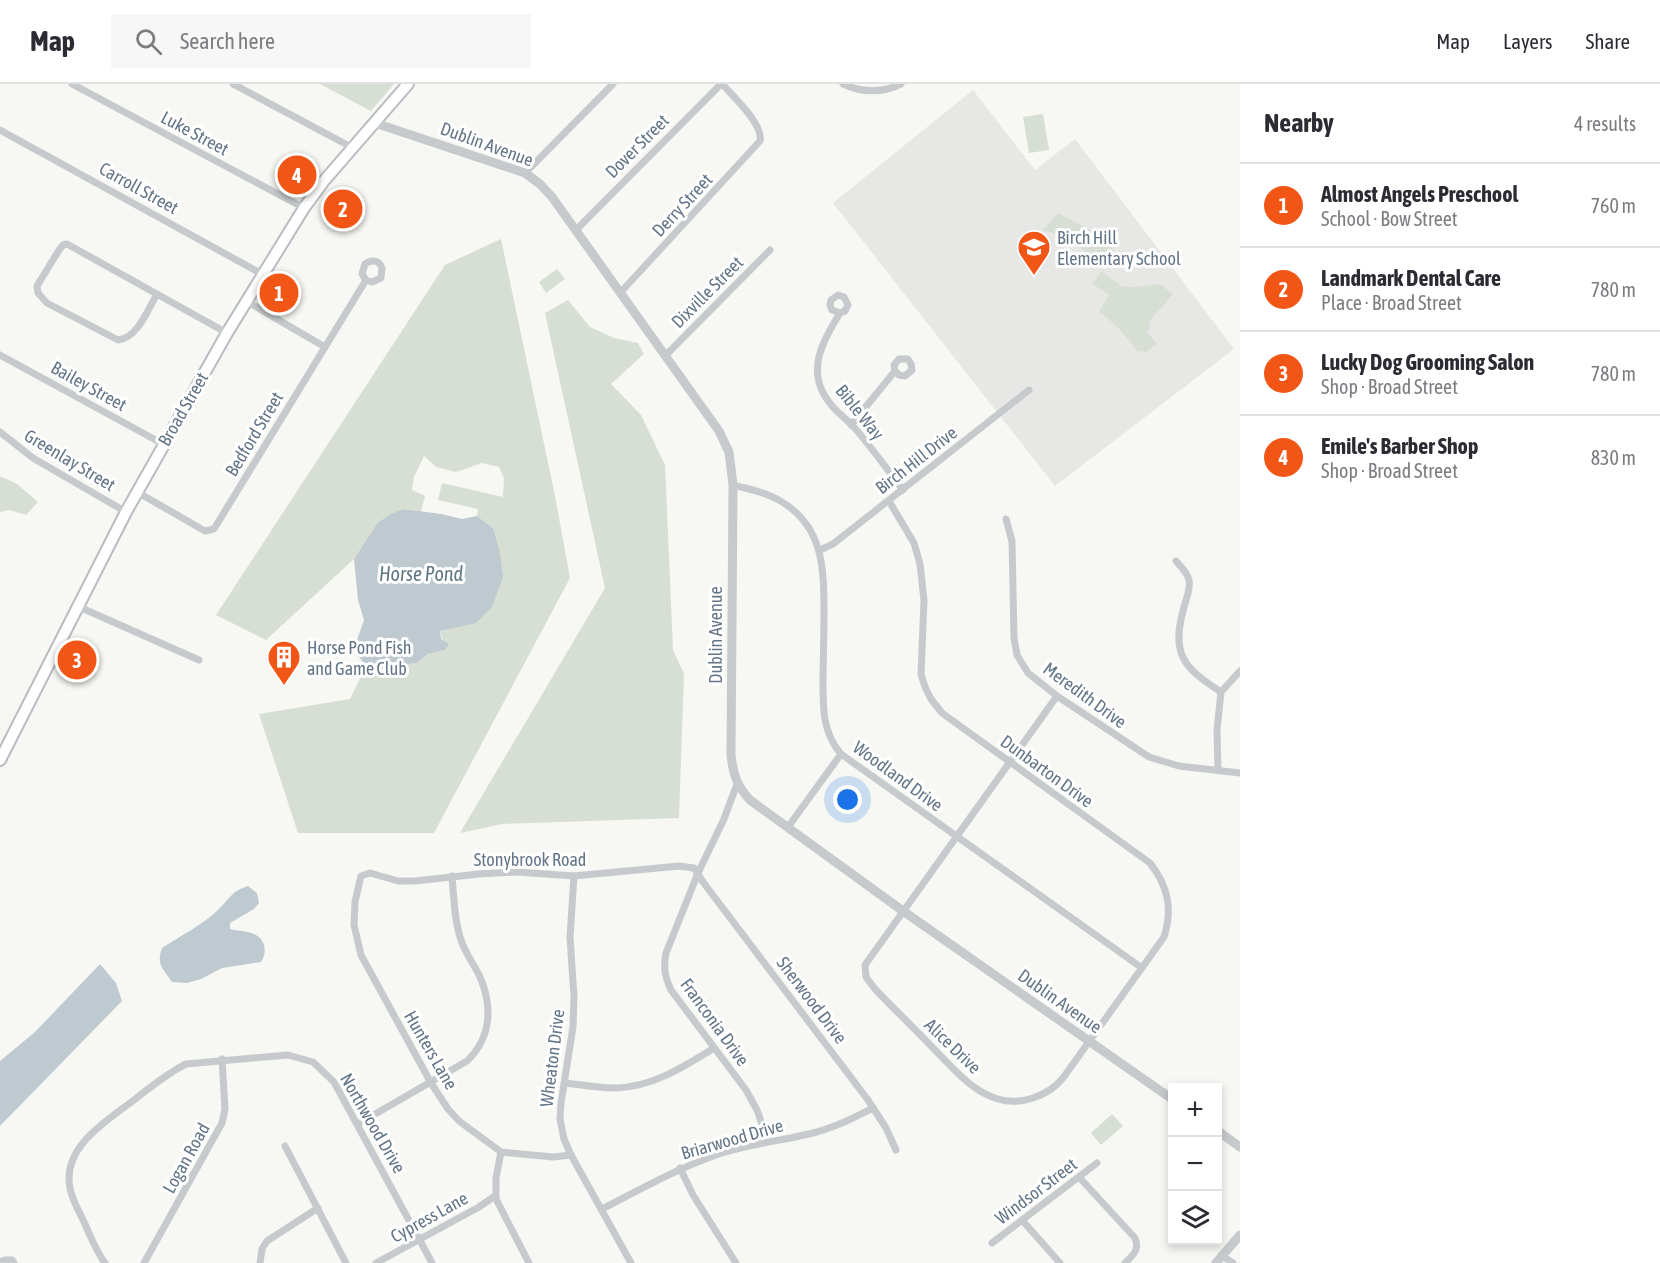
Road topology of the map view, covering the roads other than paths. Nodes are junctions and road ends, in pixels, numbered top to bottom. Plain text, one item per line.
1 (72, 84) edge
2 (233, 84) edge
3 (408, 84) edge
4 (613, 84) edge
5 (722, 84) edge
6 (843, 84) edge
7 (901, 84) edge
8 (375, 123) junction
9 (0, 131) edge
10 (353, 148) junction
11 (525, 173) junction
12 (304, 207) junction
13 (576, 230) junction
14 (770, 250) dead end
15 (262, 274) junction
16 (366, 280) dead end
17 (620, 293) junction
18 (157, 294) junction
19 (246, 301) junction
20 (840, 313) dead end
21 (226, 333) junction
22 (325, 347) junction
23 (0, 355) edge
24 (666, 355) junction
25 (895, 371) dead end
26 (1029, 390) dead end
27 (851, 425) junction
28 (0, 432) edge
29 (163, 444) junction
30 (733, 485) junction
31 (903, 490) junction
32 (137, 492) junction
33 (889, 501) junction
34 (126, 512) junction
35 (1006, 519) dead end
36 (820, 550) junction
37 (1176, 561) dead end
38 (77, 606) junction
39 (199, 660) dead end
40 (1240, 671) edge
41 (1221, 692) junction
42 (1057, 696) junction
43 (841, 754) junction
44 (0, 760) edge
45 (1009, 763) junction
46 (1218, 770) junction
47 (1240, 773) edge
48 (737, 784) junction
49 (788, 827) junction
50 (958, 836) junction
51 (698, 873) junction
52 (361, 876) joint
53 (452, 876) junction
54 (574, 876) junction
55 (903, 911) junction
56 (1142, 968) junction
57 (1089, 1041) junction
58 (714, 1048) junction
59 (222, 1059) junction
60 (431, 1083) junction
61 (565, 1083) junction
62 (1168, 1096) edge
63 (873, 1108) junction
64 (358, 1124) junction
65 (1222, 1134) edge
66 (768, 1141) junction
67 (285, 1146) dead end
68 (1240, 1147) edge
69 (896, 1150) dead end
70 (501, 1152) junction
71 (571, 1155) junction
72 (1097, 1163) dead end
73 (680, 1168) junction
74 (1079, 1177) junction
75 (495, 1196) junction
76 (318, 1208) junction
77 (602, 1209) junction
78 (1022, 1220) junction
79 (1240, 1235) edge
80 (419, 1239) junction
81 (992, 1243) dead end
82 (1219, 1260) edge
83 (0, 1262) edge
84 (14, 1263) edge
85 (105, 1263) edge
86 (144, 1263) edge
87 (260, 1263) edge
88 (346, 1263) edge
89 (376, 1263) edge
90 (432, 1263) edge
91 (529, 1263) edge
92 (631, 1263) edge
93 (736, 1263) edge
94 (1060, 1263) edge
95 (1125, 1263) edge
96 (1233, 1263) edge

1 - 12 street, Luke Street
2 - 10 street
3 - 8 main road, Broad Street
4 - 11 street
5 - 13 street, Dover Street
5 - 17 street, Derry Street
6 - 7 street
8 - 10 main road, Broad Street
8 - 11 street, Dublin Avenue
9 - 15 street, Carroll Street
10 - 12 main road, Broad Street
11 - 13 street, Dublin Avenue
12 - 15 main road, Broad Street
13 - 17 street, Dublin Avenue
14 - 24 street, Dixville Street
15 - 19 main road, Broad Street
16 - 22 street, Bedford Street
17 - 24 street, Dublin Avenue
18 - 18 street
18 - 21 street
19 - 21 main road, Broad Street
19 - 22 street
20 - 27 street, Bible Way
21 - 29 main road, Broad Street
22 - 32 street, Bedford Street
23 - 29 street, Bailey Street
24 - 30 street, Dublin Avenue
25 - 27 street
26 - 31 street, Birch Hill Drive
27 - 31 street, Bible Way
28 - 34 street, Greenlay Street
29 - 32 main road, Broad Street
30 - 36 street, Woodland Drive
30 - 48 street, Dublin Avenue
31 - 33 street, Birch Hill Drive
32 - 34 main road, Broad Street
33 - 36 street, Birch Hill Drive
33 - 45 street, Dunbarton Drive
34 - 38 main road, Broad Street
35 - 42 street, Meredith Drive
36 - 43 street, Woodland Drive
37 - 41 street
38 - 39 street
38 - 44 main road, Broad Street
40 - 41 street
41 - 46 street
42 - 45 street, Alice Drive
42 - 46 street, Meredith Drive
43 - 49 street
43 - 50 street, Woodland Drive
45 - 50 street, Alice Drive
45 - 56 street, Dunbarton Drive
46 - 47 street, Meredith Drive
48 - 49 street, Dublin Avenue
48 - 51 street, Franconia Drive
49 - 55 street, Dublin Avenue
50 - 55 street, Alice Drive
50 - 56 street, Woodland Drive
51 - 54 street, Stonybrook Road
51 - 58 street, Franconia Drive
51 - 63 street, Sherwood Drive
52 - 53 street, Stonybrook Road
52 - 60 street, Hunters Lane
53 - 54 street, Stonybrook Road
53 - 60 street
54 - 61 street, Wheaton Drive
55 - 57 street, Dublin Avenue
55 - 57 street, Alice Drive
56 - 57 street, Dunbarton Drive
57 - 62 street, Dublin Avenue
58 - 61 street
58 - 66 street, Franconia Drive
59 - 64 street, Northwood Drive
59 - 85 street, Northwood Drive
59 - 86 street, Logan Road
60 - 64 street
60 - 70 street, Hunters Lane
61 - 71 street, Wheaton Drive
63 - 66 street, Briarwood Drive
63 - 69 street, Sherwood Drive
64 - 80 street, Northwood Drive
65 - 68 street
66 - 73 street, Briarwood Drive
67 - 76 street
70 - 71 street
70 - 75 street
71 - 77 street, Wheaton Drive
72 - 74 street, Windsor Street
73 - 77 street, Briarwood Drive
73 - 93 street
74 - 78 street, Windsor Street
74 - 95 street
75 - 80 street, Cypress Lane
75 - 91 street
76 - 87 street
76 - 88 street
77 - 92 street, Wheaton Drive
78 - 81 street, Windsor Street
78 - 94 street
79 - 82 street
80 - 89 street, Cypress Lane
80 - 90 street, Northwood Drive
82 - 96 street
83 - 84 street

